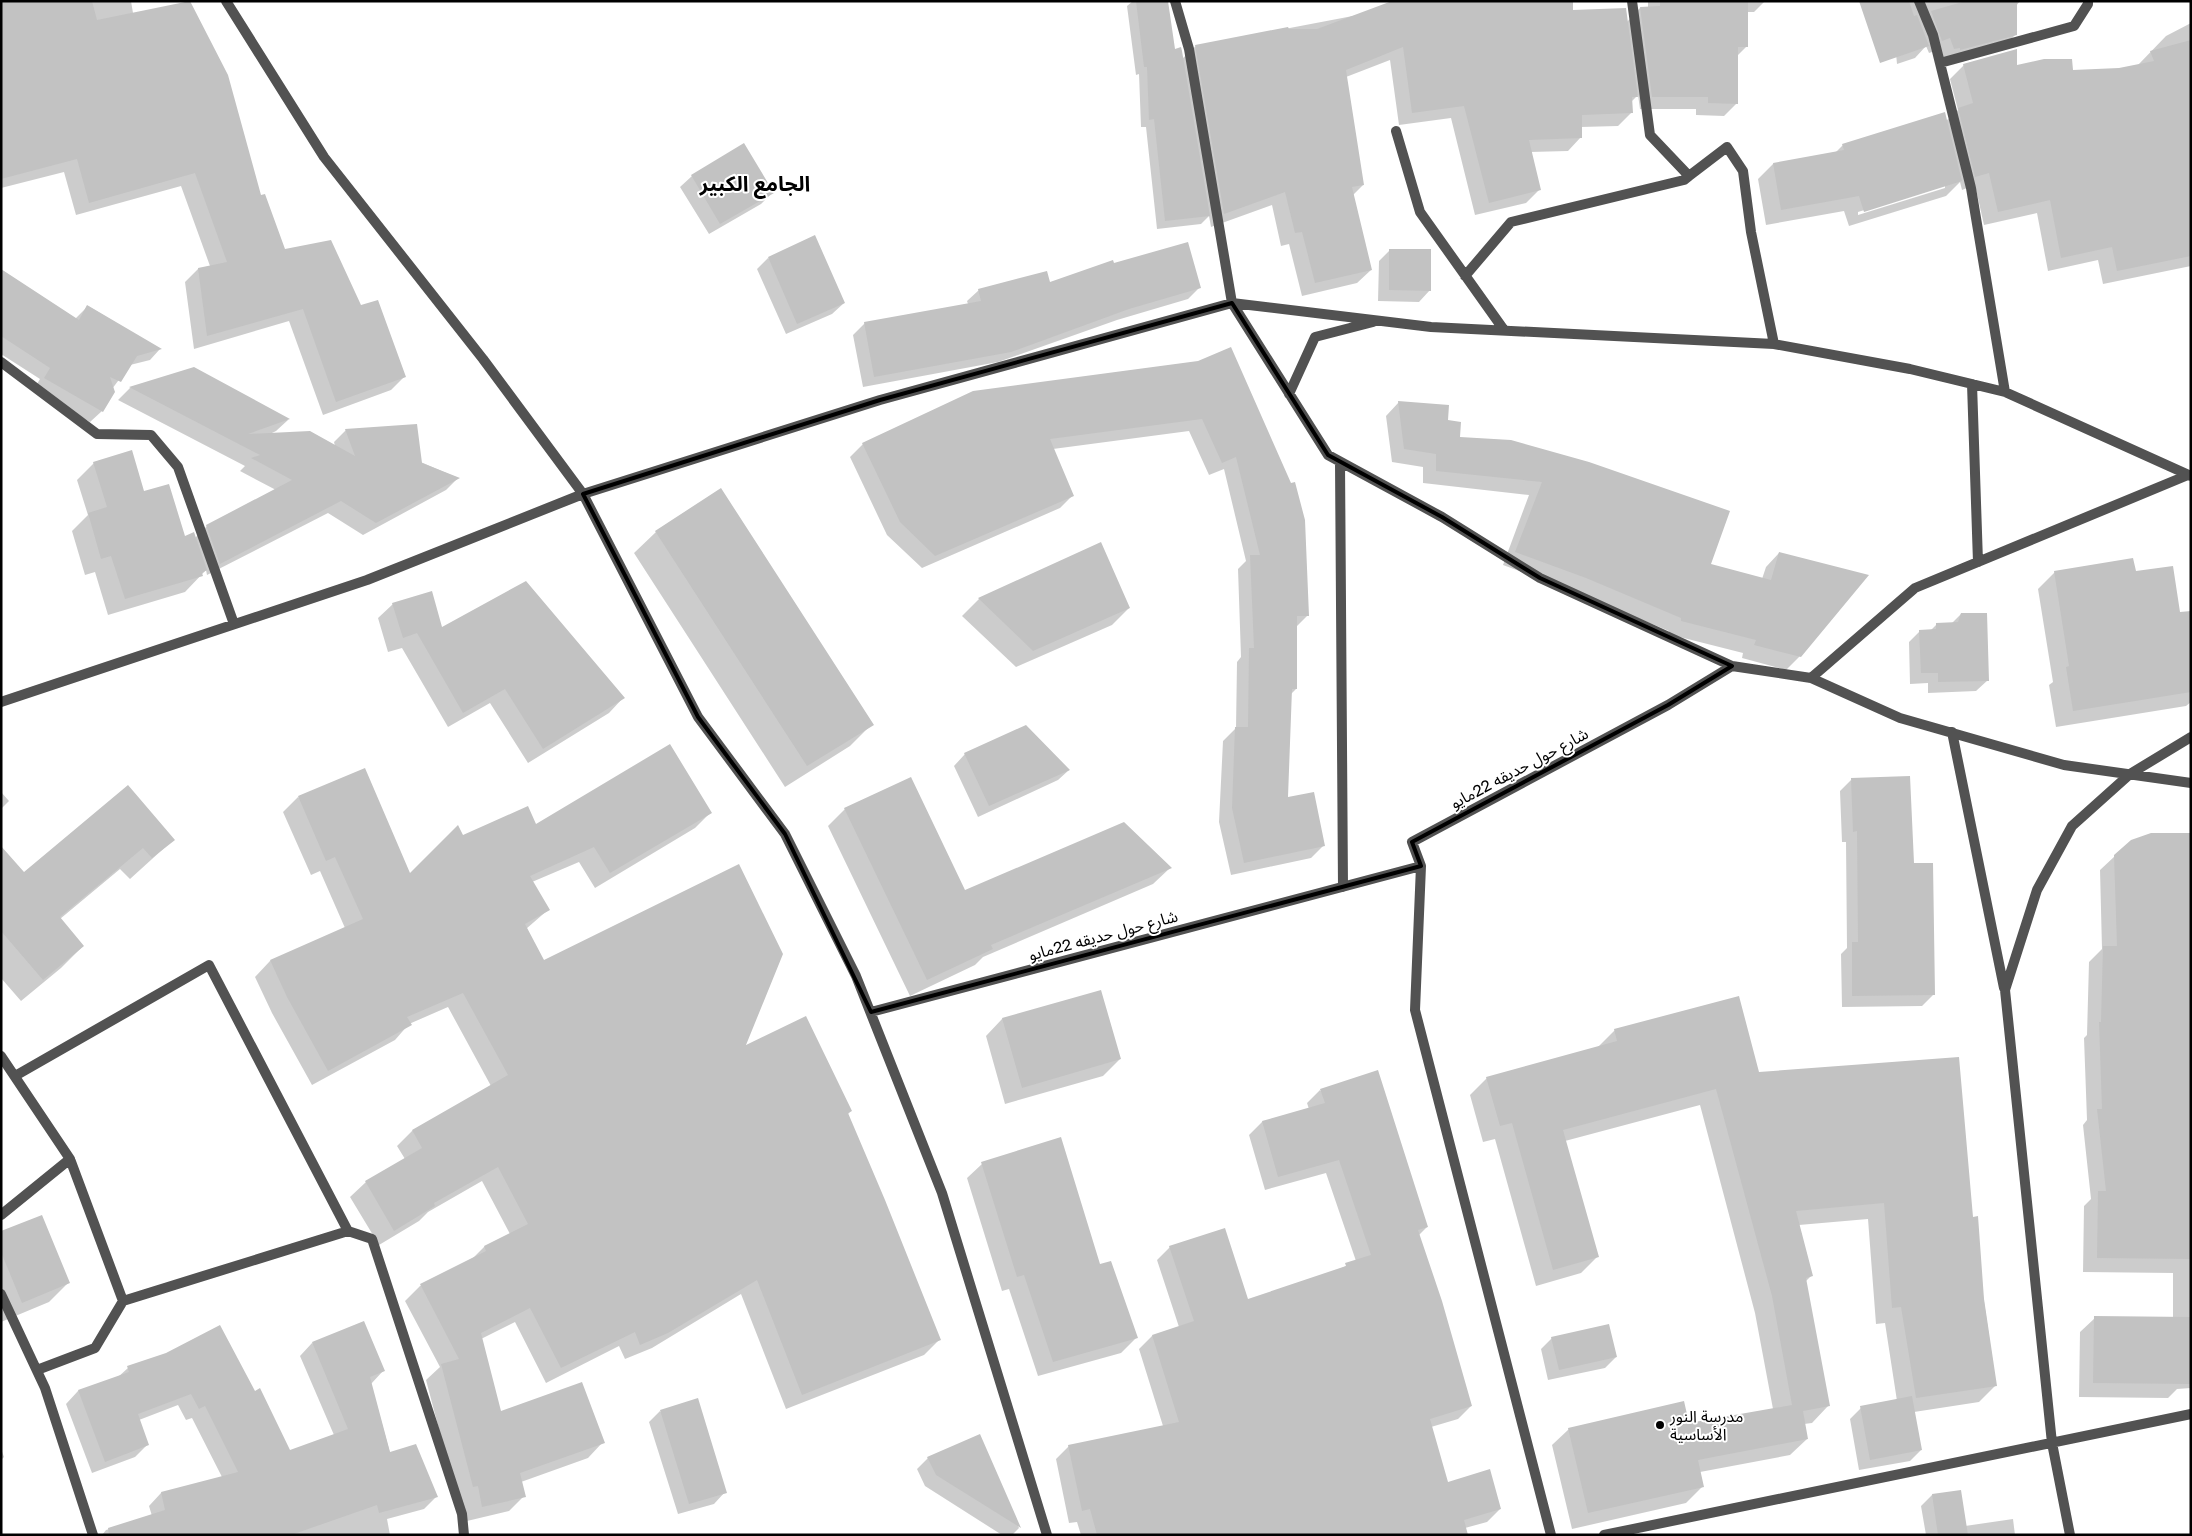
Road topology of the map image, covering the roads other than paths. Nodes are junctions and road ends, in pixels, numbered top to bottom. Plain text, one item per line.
1 (226, 1) edge
2 (1175, 1) edge
3 (1632, 1) edge
4 (1919, 1) edge
5 (2088, 1) edge
6 (1940, 63) junction
7 (1396, 131) dead end
8 (1689, 176) junction
9 (1465, 276) junction
10 (1232, 304) junction
11 (1380, 320) junction
12 (1504, 330) junction
13 (1774, 344) junction
14 (1, 362) edge
15 (1972, 384) junction
16 (2005, 392) junction
17 (1289, 394) junction
18 (1340, 462) junction
19 (2189, 475) edge
20 (583, 494) junction
21 (1978, 562) junction
22 (234, 624) junction
23 (1732, 666) junction
24 (1811, 678) junction
25 (1, 702) edge
26 (1952, 732) junction
27 (2191, 738) edge
28 (2130, 774) junction
29 (2191, 783) edge
30 (1421, 866) junction
31 (1343, 887) junction
32 (2005, 990) junction
33 (871, 1012) junction
34 (1, 1056) edge
35 (15, 1076) junction
36 (70, 1159) junction
37 (1, 1215) edge
38 (348, 1231) junction
39 (1, 1294) edge
40 (124, 1301) junction
41 (37, 1370) junction
42 (2191, 1414) edge
43 (2052, 1443) junction
44 (93, 1535) edge
45 (464, 1535) edge
46 (1047, 1535) edge
47 (1551, 1535) edge
48 (1604, 1535) edge
49 (2070, 1535) edge

1 - 20 street
2 - 10 street
3 - 8 street
4 - 6 street
5 - 6 street
6 - 16 street
7 - 9 street
8 - 9 street
8 - 13 street
9 - 12 street
10 - 11 street
10 - 17 street
10 - 20 street
11 - 12 street
11 - 17 street
12 - 13 street
13 - 15 street
14 - 22 street
15 - 16 street
15 - 21 street
16 - 19 street
17 - 18 street
18 - 23 street
18 - 31 street
19 - 21 street
20 - 22 street
20 - 33 street
21 - 24 street
22 - 25 street
23 - 24 street
23 - 30 street, شارع حول حديقه 22مايو
24 - 26 street
26 - 28 street
26 - 32 street
27 - 28 street
28 - 29 street
28 - 32 street
30 - 31 street, شارع حول حديقه 22مايو
30 - 47 street
31 - 33 street, شارع حول حديقه 22مايو
32 - 43 street
33 - 46 street
34 - 35 street
35 - 36 street
35 - 38 street
36 - 37 street
36 - 40 street
38 - 40 street
38 - 45 street
39 - 41 street
40 - 41 street
41 - 44 street
42 - 43 street
43 - 48 street
43 - 49 street

